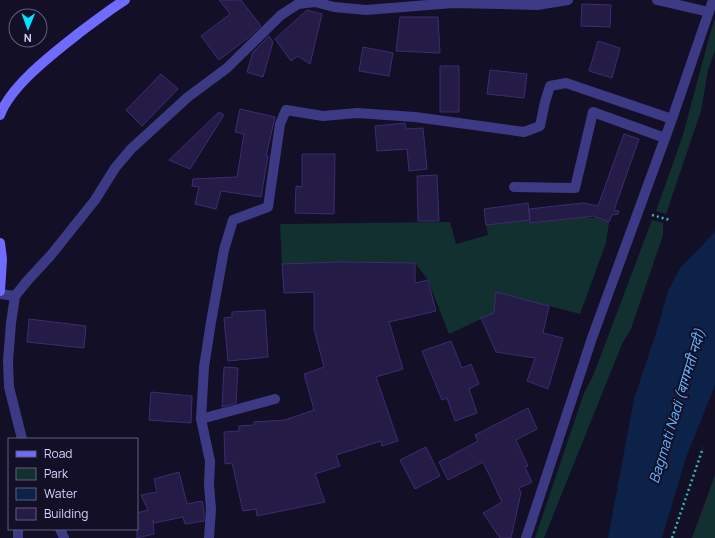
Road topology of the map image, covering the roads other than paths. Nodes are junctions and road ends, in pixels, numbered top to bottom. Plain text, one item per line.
1 (124, 0) edge
2 (568, 0) edge
3 (657, 0) edge
4 (713, 0) edge
5 (709, 12) junction
6 (0, 115) edge
7 (672, 118) junction
8 (664, 138) junction
9 (514, 187) dead end
10 (0, 244) edge
11 (0, 291) edge
12 (0, 294) edge
13 (15, 296) junction
14 (275, 399) dead end
15 (201, 419) junction
16 (22, 438) edge
17 (209, 538) edge
18 (526, 538) edge

1 - 6 street
2 - 13 street
3 - 5 street
4 - 5 street
5 - 7 street
7 - 8 street
7 - 15 street
8 - 9 street
8 - 18 street
10 - 11 street
12 - 13 street
13 - 16 street
14 - 15 street
15 - 17 street

